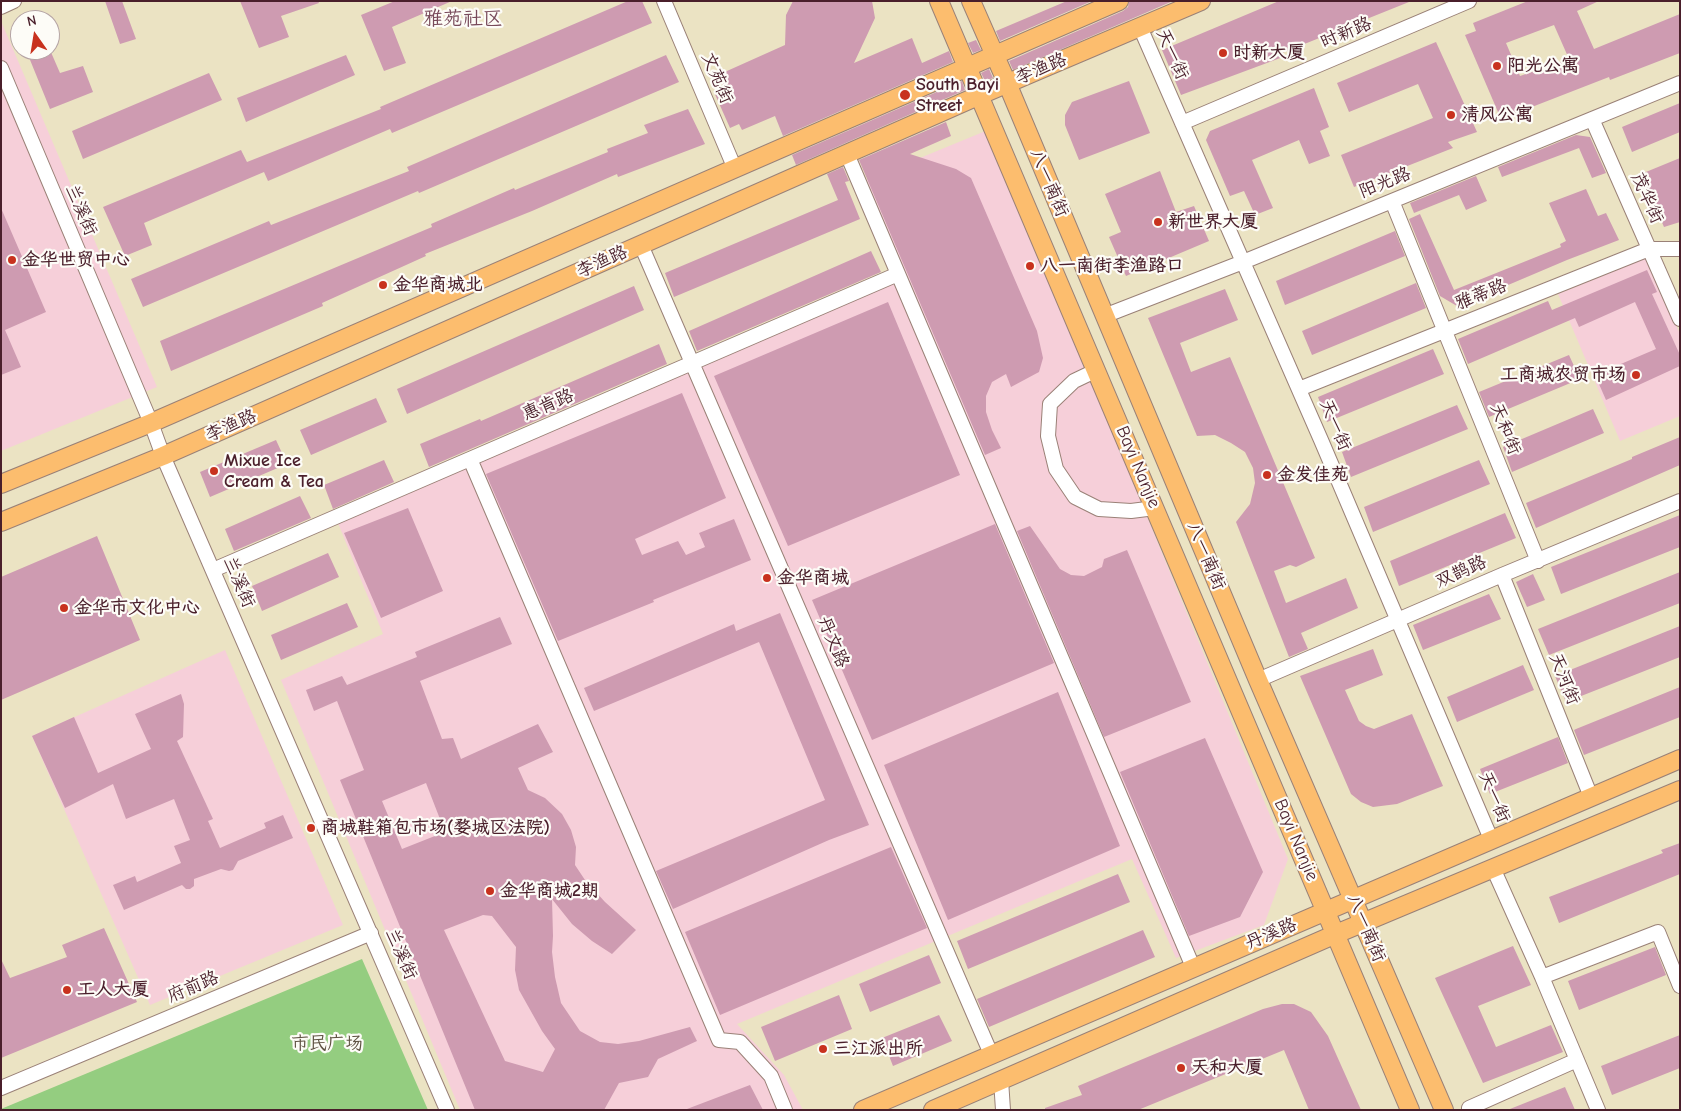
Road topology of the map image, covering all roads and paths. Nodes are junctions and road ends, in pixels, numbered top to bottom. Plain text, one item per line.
1 (14, 1) edge
2 (664, 1) edge
3 (939, 1) edge
4 (971, 1) edge
5 (1119, 1) edge
6 (1202, 1) edge
7 (1469, 1) edge
8 (1, 7) edge
9 (1140, 27) junction
10 (994, 55) junction
11 (1, 68) edge
12 (967, 68) junction
13 (1007, 83) junction
14 (1680, 83) edge
15 (980, 95) junction
16 (1592, 119) junction
17 (1182, 123) junction
18 (847, 154) junction
19 (735, 169) junction
20 (1392, 201) junction
21 (641, 245) junction
22 (1680, 248) edge
23 (1649, 249) junction
24 (1242, 262) junction
25 (898, 274) junction
26 (1104, 316) junction
27 (1680, 319) edge
28 (1445, 330) junction
29 (692, 363) junction
30 (1097, 370) junction
31 (1299, 389) junction
32 (151, 423) junction
33 (163, 456) junction
34 (470, 459) junction
35 (1, 484) edge
36 (1680, 501) edge
37 (1155, 508) junction
38 (1, 522) edge
39 (1538, 561) junction
40 (212, 570) junction
41 (1502, 575) junction
42 (1398, 620) junction
43 (1258, 680) junction
44 (1680, 759) edge
45 (1680, 790) edge
46 (1591, 797) junction
47 (1491, 839) junction
48 (1493, 868) junction
49 (1353, 899) junction
50 (1326, 910) junction
51 (1364, 923) junction
52 (371, 933) junction
53 (1336, 934) junction
54 (1193, 968) junction
55 (1542, 977) junction
56 (1680, 986) edge
57 (991, 1054) junction
58 (1577, 1060) junction
59 (1002, 1080) junction
60 (1, 1088) edge
61 (1469, 1108) dead end
62 (447, 1110) edge
63 (785, 1110) edge
64 (862, 1110) edge
65 (933, 1110) edge
66 (1003, 1110) edge
67 (1410, 1110) edge
68 (1444, 1110) edge
69 (1598, 1110) edge

1 - 8 street
2 - 19 street, 文苑街
3 - 12 main road, Bayi Nanjie
4 - 10 main road, 八一南街
5 - 10 main road, 李渔路
6 - 9 main road, 李渔路
7 - 17 street, 时新路
9 - 13 main road, 李渔路
9 - 17 street, 天一街
10 - 12 main road, 李渔路
10 - 13 main road, 八一南街
11 - 32 street, 兰溪街
12 - 15 main road, Bayi Nanjie
12 - 19 main road, 李渔路
13 - 15 main road, 李渔路
13 - 26 main road, 八一南街
14 - 16 street, 阳光路
15 - 18 main road, 李渔路
15 - 30 main road, Bayi Nanjie
16 - 20 street, 阳光路
16 - 23 street, 茂华街
17 - 24 street, 天一街
18 - 21 main road, 李渔路
18 - 25 street
19 - 32 main road, 李渔路
20 - 24 street, 阳光路
20 - 28 street, 天和街
21 - 29 street, 丹文路
21 - 33 main road, 李渔路
22 - 23 street, 雅蒂路
23 - 27 street, 茂华街
23 - 28 street, 雅蒂路
24 - 26 street, 阳光路
24 - 31 street, 天一街
25 - 29 street, 惠肯路
25 - 54 street
26 - 43 main road, 八一南街
28 - 31 street, 雅蒂路
28 - 39 street, 天和街
29 - 34 street, 惠肯路
29 - 57 street, 丹文路
30 - 37 main road, Bayi Nanjie
30 - 37 street
31 - 42 street, 天一街
32 - 33 street, 兰溪街
32 - 35 main road, 李渔路
33 - 38 main road, 李渔路
33 - 40 street, 兰溪街
34 - 40 street, 惠肯路
34 - 63 street
36 - 39 street, 双鹊路
37 - 50 main road, Bayi Nanjie
39 - 41 street, 双鹊路
40 - 52 street, 兰溪街
41 - 42 street, 双鹊路
41 - 46 street, 天河街
42 - 43 street, 双鹊路
42 - 47 street, 天一街
43 - 49 main road, 八一南街
44 - 46 main road, 丹溪路
45 - 48 main road, 丹溪路
46 - 47 main road, 丹溪路
47 - 49 main road, 丹溪路
48 - 51 main road, 丹溪路
48 - 55 street
49 - 50 main road, 丹溪路
49 - 51 main road, 八一南街
50 - 53 main road, Bayi Nanjie
50 - 54 main road, 丹溪路
51 - 53 main road, 丹溪路
51 - 68 main road, 八一南街
52 - 60 street, 府前路
52 - 62 street, 兰溪街
53 - 59 main road, 丹溪路
53 - 67 main road, 八一南街
54 - 57 main road, 丹溪路
55 - 56 street
55 - 58 street
57 - 64 main road, 丹溪路
58 - 61 street
58 - 69 street
59 - 65 main road, 丹溪路
59 - 66 street

